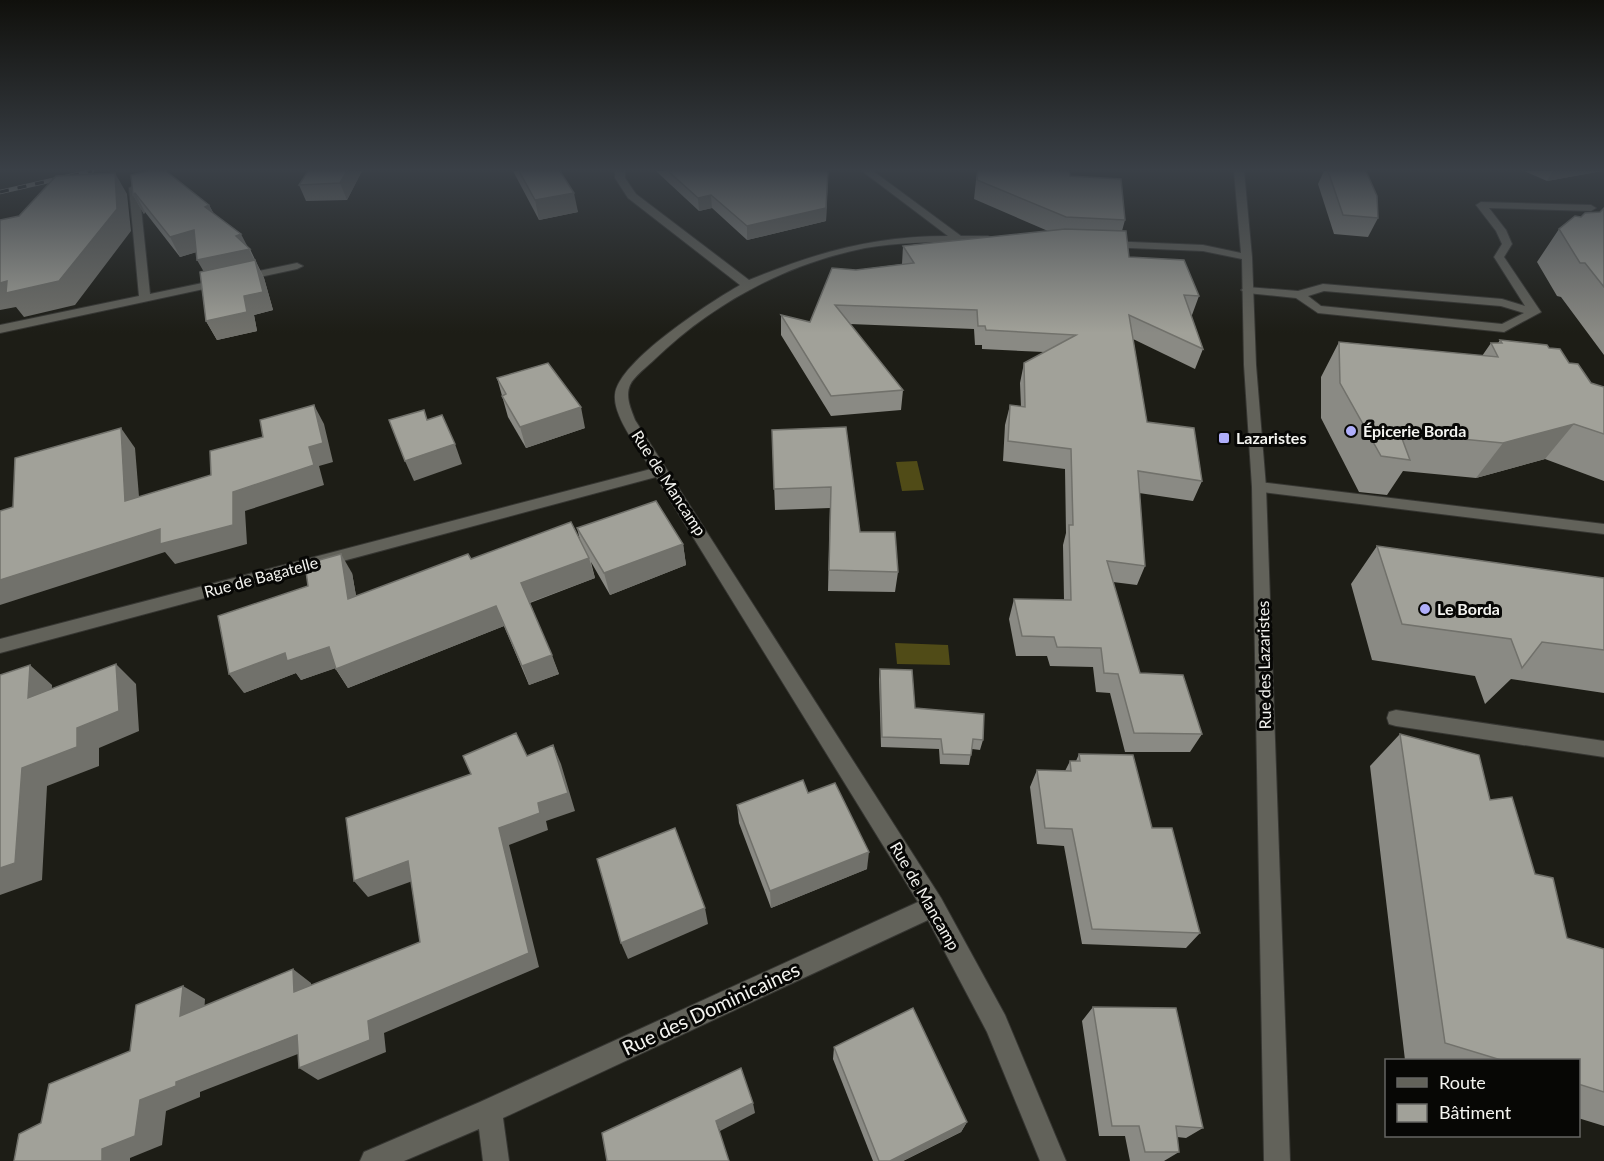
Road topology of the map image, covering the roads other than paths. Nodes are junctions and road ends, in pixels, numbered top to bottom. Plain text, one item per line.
1 (138, 225) edge
2 (670, 225) edge
3 (940, 225) edge
4 (1244, 225) edge
5 (1497, 225) edge
6 (959, 239) junction
7 (997, 240) edge
8 (1091, 243) edge
9 (1247, 257) junction
10 (297, 266) dead end
11 (748, 285) junction
12 (1247, 290) junction
13 (1299, 295) junction
14 (146, 297) junction
15 (1535, 312) junction
16 (0, 329) edge
17 (662, 471) junction
18 (1259, 487) junction
19 (1604, 529) edge
20 (0, 646) edge
21 (1395, 718) dead end
22 (1604, 748) edge
23 (933, 906) junction
24 (489, 1111) junction
25 (373, 1161) edge
26 (496, 1161) edge
27 (1053, 1161) edge
28 (1276, 1161) edge

1 - 14 street
2 - 11 street
3 - 6 street
4 - 9 street, Rue des Lazaristes
5 - 15 street
6 - 7 street, Rue de Mancamp
6 - 11 street, Rue de Mancamp
8 - 9 street
9 - 12 street, Rue des Lazaristes
10 - 14 street
11 - 17 street, Rue de Mancamp
12 - 13 street
12 - 18 street, Rue des Lazaristes
13 - 15 street
13 - 15 street
14 - 16 street
17 - 20 street, Rue de Bagatelle
17 - 23 street, Rue de Mancamp
18 - 19 street
18 - 28 street, Rue des Lazaristes
21 - 22 street
23 - 24 street, Rue des Dominicaines
23 - 27 street, Rue de Mancamp
24 - 25 street, Rue des Dominicaines
24 - 26 street

